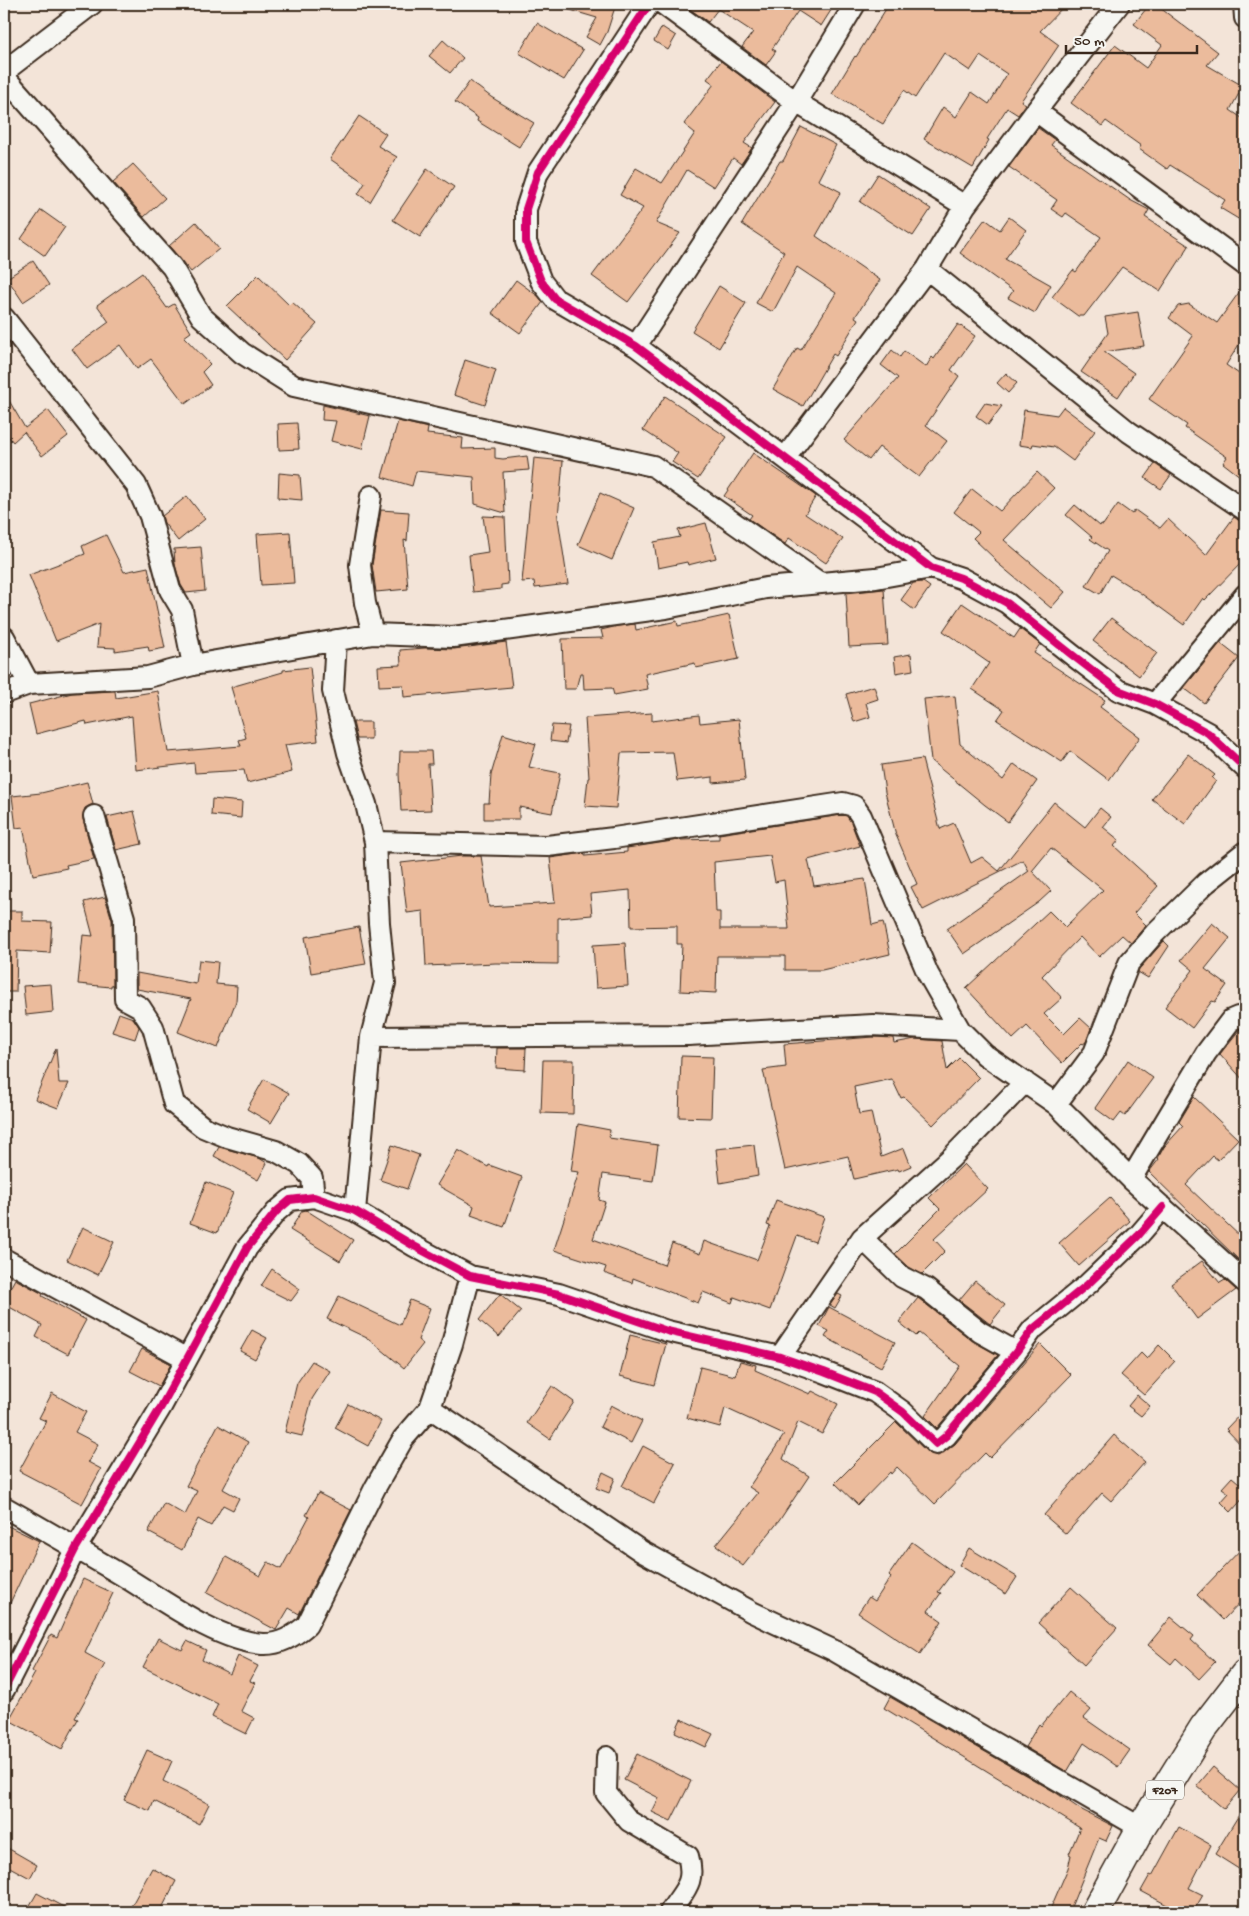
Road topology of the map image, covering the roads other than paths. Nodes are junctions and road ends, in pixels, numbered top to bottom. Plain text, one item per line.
1 (92, 4) edge
2 (649, 4) edge
3 (663, 4) edge
4 (855, 4) edge
5 (1119, 4) edge
6 (1244, 4) edge
7 (1245, 18) edge
8 (796, 102) junction
9 (1036, 111) junction
10 (965, 206) junction
11 (1245, 265) edge
12 (927, 269) junction
13 (4, 318) edge
14 (636, 346) junction
15 (786, 458) junction
16 (371, 496) dead end
17 (1245, 510) edge
18 (931, 568) junction
19 (820, 583) junction
20 (1245, 594) edge
21 (373, 634) junction
22 (4, 637) edge
23 (336, 640) junction
24 (193, 665) junction
25 (29, 684) junction
26 (4, 694) edge
27 (1155, 704) junction
28 (1245, 768) edge
29 (94, 816) dead end
30 (375, 842) junction
31 (1245, 852) edge
32 (1245, 1018) edge
33 (960, 1030) junction
34 (371, 1036) junction
35 (1025, 1082) junction
36 (1056, 1104) junction
37 (1130, 1179) junction
38 (314, 1197) junction
39 (1163, 1207) junction
40 (354, 1211) junction
41 (862, 1238) junction
42 (4, 1259) edge
43 (470, 1276) junction
44 (1245, 1282) edge
45 (1016, 1352) junction
46 (780, 1357) junction
47 (187, 1359) junction
48 (430, 1408) junction
49 (4, 1507) edge
50 (76, 1548) junction
51 (1245, 1674) edge
52 (4, 1690) edge
53 (607, 1757) dead end
54 (1140, 1828) junction
55 (670, 1912) edge
56 (1095, 1912) edge

1 - 19 street
2 - 14 street
3 - 8 street
4 - 8 street
5 - 9 street
6 - 7 street
8 - 10 street
8 - 14 street
9 - 10 street
9 - 11 street
10 - 12 street
12 - 15 street
12 - 17 street
13 - 24 street
14 - 15 street
15 - 18 street
16 - 21 street
18 - 19 street
18 - 27 street
19 - 21 street
20 - 27 street
21 - 23 street
22 - 25 street
23 - 24 street
23 - 30 street
24 - 25 street
25 - 26 street
27 - 28 street
29 - 38 street
30 - 33 street
30 - 34 street
31 - 36 street
32 - 37 street
33 - 34 street
33 - 35 street
34 - 40 street
35 - 36 street
35 - 41 street
36 - 37 street
37 - 39 street
38 - 40 street
38 - 47 street
39 - 44 street
39 - 45 street
40 - 43 street
41 - 45 street
41 - 46 street
42 - 47 street
43 - 46 street
43 - 48 street
45 - 46 street
47 - 50 street
48 - 50 street
48 - 54 street
49 - 50 street
50 - 52 street
51 - 54 main road, F207
53 - 55 street
54 - 56 main road, F207

